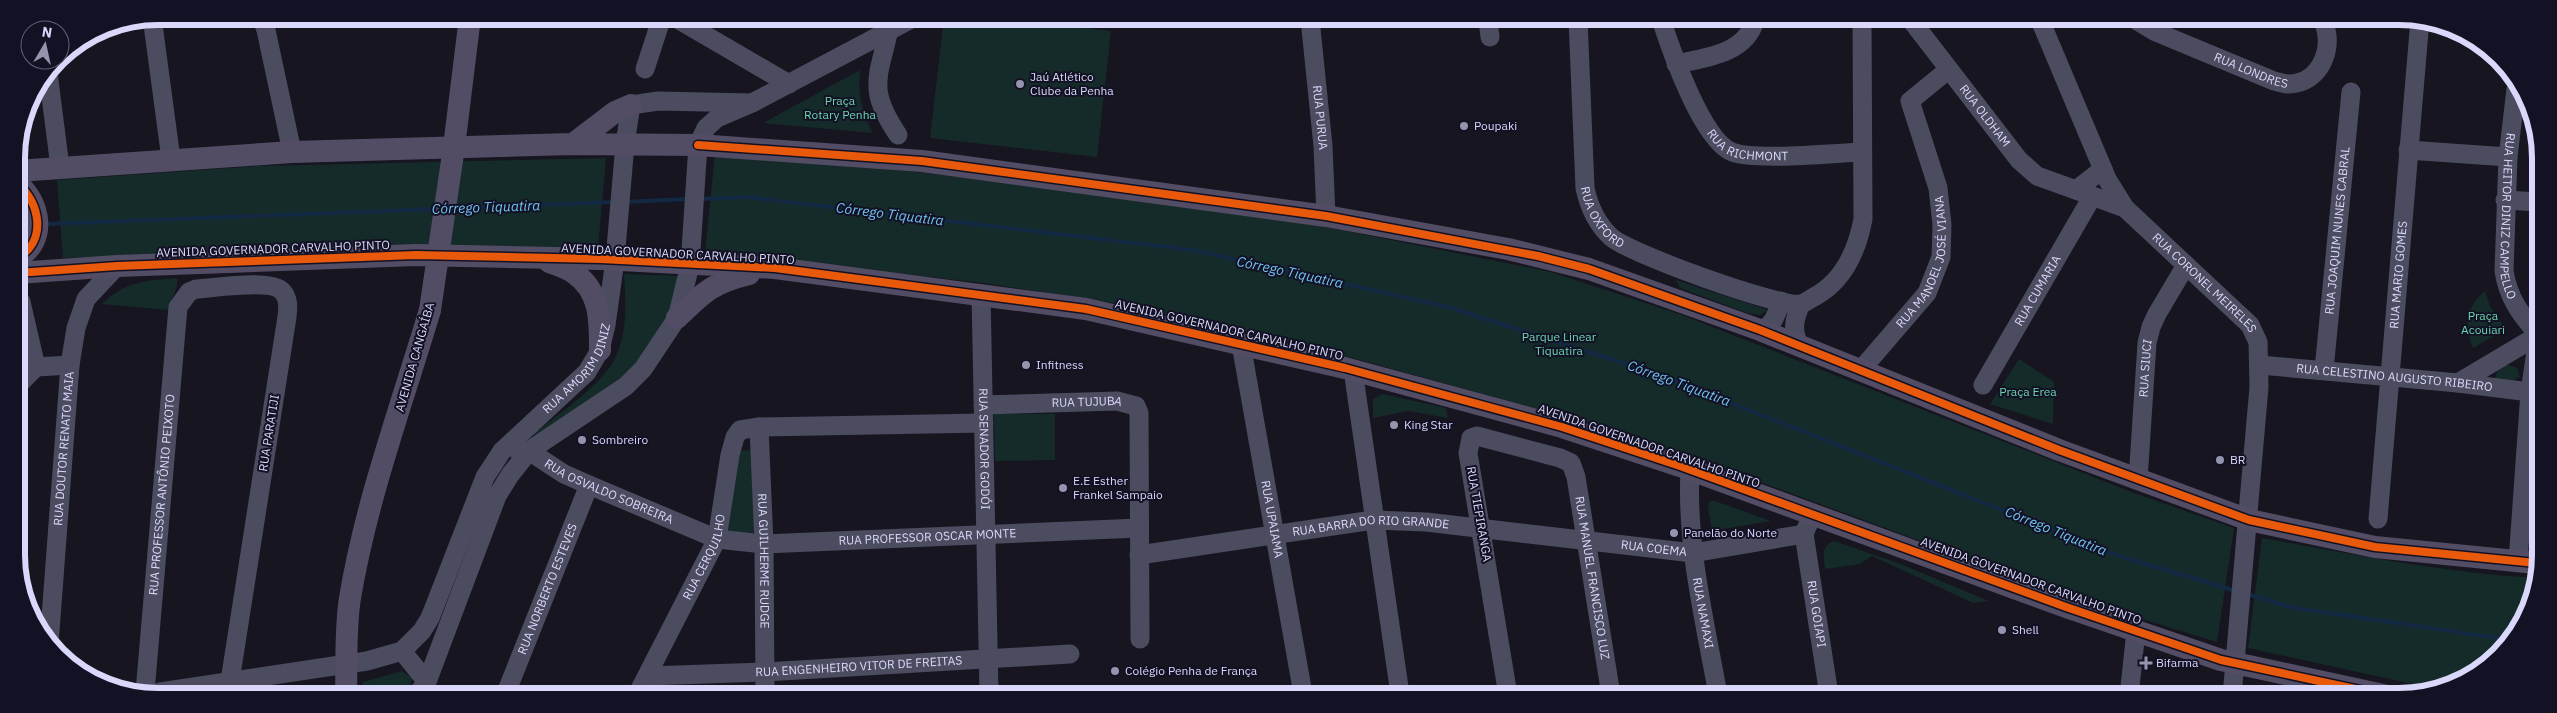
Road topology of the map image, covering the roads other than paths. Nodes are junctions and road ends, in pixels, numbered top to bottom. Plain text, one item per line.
1 (153, 25) edge
2 (264, 25) edge
3 (469, 25) edge
4 (659, 25) edge
5 (688, 25) edge
6 (888, 25) edge
7 (890, 25) edge
8 (1311, 25) edge
9 (1578, 25) edge
10 (1663, 25) edge
11 (1752, 25) edge
12 (1862, 25) edge
13 (1916, 25) edge
14 (2042, 25) edge
15 (2144, 25) edge
16 (2324, 25) edge
17 (2419, 31) dead end
18 (1676, 64) junction
19 (645, 69) dead end
20 (1948, 70) junction
21 (49, 82) edge
22 (788, 84) junction
23 (2352, 92) dead end
24 (2515, 94) edge
25 (752, 103) junction
26 (631, 105) junction
27 (898, 135) dead end
28 (573, 144) junction
29 (625, 144) junction
30 (2408, 150) junction
31 (292, 152) junction
32 (698, 152) junction
33 (1862, 152) junction
34 (2508, 157) junction
35 (171, 159) junction
36 (60, 167) junction
37 (2102, 169) junction
38 (25, 170) edge
39 (25, 192) edge
40 (2084, 193) junction
41 (2505, 200) junction
42 (2532, 202) edge
43 (2126, 208) junction
44 (1326, 216) junction
45 (616, 253) junction
46 (25, 254) edge
47 (541, 259) junction
48 (690, 259) junction
49 (2186, 265) junction
50 (117, 266) junction
51 (1670, 267) junction
52 (775, 268) junction
53 (25, 272) edge
54 (981, 294) junction
55 (1659, 294) junction
56 (182, 299) joint
57 (1781, 301) junction
58 (1801, 304) junction
59 (677, 318) junction
60 (25, 322) edge
61 (2532, 327) edge
62 (1760, 330) junction
63 (2532, 337) edge
64 (1241, 344) junction
65 (1801, 347) junction
66 (600, 350) junction
67 (70, 365) junction
68 (2260, 365) junction
69 (36, 367) junction
70 (1353, 370) junction
71 (2324, 370) junction
72 (1860, 371) junction
73 (2390, 376) junction
74 (25, 379) edge
75 (2532, 379) edge
76 (2458, 383) junction
77 (1983, 385) dead end
78 (2530, 392) junction
79 (983, 405) junction
80 (984, 423) junction
81 (759, 427) junction
82 (502, 451) junction
83 (530, 451) junction
84 (1571, 463) joint
85 (1690, 470) junction
86 (2138, 480) junction
87 (589, 486) junction
88 (2378, 519) dead end
89 (1373, 520) junction
90 (2249, 520) junction
91 (1808, 525) junction
92 (1139, 528) junction
93 (1482, 528) junction
94 (986, 534) junction
95 (1276, 535) junction
96 (717, 539) junction
97 (1587, 541) junction
98 (764, 544) junction
99 (1693, 553) junction
100 (1139, 555) junction
101 (2527, 563) edge
102 (2136, 631) junction
103 (50, 633) edge
104 (1140, 639) dead end
105 (402, 651) junction
106 (1070, 654) dead end
107 (988, 659) junction
108 (2234, 664) junction
109 (346, 665) junction
110 (765, 672) junction
111 (647, 676) junction
112 (230, 681) junction
113 (145, 687) edge
114 (423, 687) edge
115 (185, 688) edge
116 (346, 688) edge
117 (508, 688) edge
118 (641, 688) edge
119 (765, 688) edge
120 (989, 688) edge
121 (1302, 688) edge
122 (1399, 688) edge
123 (1507, 688) edge
124 (1610, 688) edge
125 (1717, 688) edge
126 (1828, 688) edge
127 (2130, 688) edge
128 (2232, 688) edge
129 (2350, 688) edge

1 - 35 street
2 - 31 street
3 - 109 main road, AVENIDA CANGAÍBA, bridge
4 - 19 street
5 - 22 street
6 - 22 street, RUA AMORIM DINIZ
7 - 27 street
8 - 44 street, RUA PURUA
9 - 51 street, RUA OXFORD
10 - 18 street
11 - 18 street
12 - 33 street
13 - 20 street, RUA OLDHAM
14 - 37 street, RUA CORONEL MEIRELES
15 - 16 street, RUA LONDRES
17 - 30 street, RUA MARIO GOMES
18 - 33 street, RUA RICHMONT
20 - 40 street, RUA OLDHAM
20 - 72 street, RUA MANOEL JOSÉ VIANA
21 - 36 street
22 - 25 street, RUA AMORIM DINIZ
23 - 71 street, RUA JOAQUIM NUNES CABRAL
24 - 34 street, RUA HEITOR DINIZ CAMPELLO
25 - 26 street, RUA AMORIM DINIZ
25 - 32 street, RUA AMORIM DINIZ
26 - 28 main road
26 - 29 street, RUA AMORIM DINIZ
28 - 29 main road
28 - 31 main road
29 - 32 main road
29 - 45 street, RUA AMORIM DINIZ
30 - 34 street
30 - 73 street, RUA MARIO GOMES
31 - 35 main road
32 - 44 main road
32 - 48 street, RUA AMORIM DINIZ
33 - 58 street
34 - 41 street, RUA HEITOR DINIZ CAMPELLO
35 - 36 main road
36 - 38 main road
37 - 40 street
37 - 43 street, RUA CORONEL MEIRELES
39 - 46 main road
40 - 43 street, RUA OLDHAM
40 - 77 street, RUA CUMARIA
41 - 42 street
41 - 61 street, RUA HEITOR DINIZ CAMPELLO
43 - 49 street, RUA CORONEL MEIRELES
44 - 55 main road
45 - 47 main road, AVENIDA GOVERNADOR CARVALHO PINTO
45 - 48 main road, AVENIDA GOVERNADOR CARVALHO PINTO
45 - 66 street, RUA AMORIM DINIZ
47 - 50 main road, AVENIDA GOVERNADOR CARVALHO PINTO
47 - 66 main road
48 - 52 main road, AVENIDA GOVERNADOR CARVALHO PINTO
48 - 59 street, RUA AMORIM DINIZ
49 - 68 street, RUA CORONEL MEIRELES
49 - 86 street, RUA SIUCI
50 - 53 main road, AVENIDA GOVERNADOR CARVALHO PINTO
50 - 67 street, RUA DOUTOR RENATO MAIA
51 - 55 street
51 - 57 street, RUA OXFORD
52 - 54 main road, AVENIDA GOVERNADOR CARVALHO PINTO
52 - 59 main road
54 - 64 main road, AVENIDA GOVERNADOR CARVALHO PINTO
54 - 79 street, RUA SENADOR GODÓI
55 - 62 main road
56 - 112 street, RUA PARATIJI
56 - 113 street, RUA PROFESSOR ANTÔNIO PEIXOTO
57 - 58 street, RUA OXFORD
57 - 62 street
58 - 65 street
59 - 83 street, RUA AMORIM DINIZ
60 - 69 street
62 - 65 main road
63 - 76 street
64 - 70 main road, AVENIDA GOVERNADOR CARVALHO PINTO
64 - 95 street, RUA UPAIAMA
65 - 72 main road
66 - 82 street, RUA AMORIM DINIZ
67 - 69 street
67 - 103 street, RUA DOUTOR RENATO MAIA
68 - 71 street, RUA CELESTINO AUGUSTO RIBEIRO
68 - 90 street, RUA CORONEL MEIRELES
69 - 74 street
70 - 85 main road, AVENIDA GOVERNADOR CARVALHO PINTO
70 - 89 street
71 - 73 street, RUA CELESTINO AUGUSTO RIBEIRO
72 - 86 main road
73 - 76 street, RUA CELESTINO AUGUSTO RIBEIRO
73 - 88 street, RUA MARIO GOMES
75 - 78 street
76 - 78 street, RUA CELESTINO AUGUSTO RIBEIRO
78 - 101 street
79 - 80 street, RUA SENADOR GODÓI
79 - 92 street, RUA TUJUBA
80 - 81 street, RUA CERQUILHO
80 - 94 street, RUA SENADOR GODÓI
81 - 96 street, RUA CERQUILHO
81 - 98 street, RUA GUILHERME RUDGE
82 - 83 street
82 - 105 street, RUA AMORIM DINIZ
83 - 87 street, RUA OSVALDO SOBREIRA
83 - 114 street, RUA AMORIM DINIZ
84 - 93 street, RUA TIEPIRANGA
84 - 97 street, RUA MANUEL FRANCISCO LUZ
85 - 91 main road, AVENIDA GOVERNADOR CARVALHO PINTO
85 - 99 street, RUA NAMAXI
86 - 90 main road
87 - 96 street, RUA OSVALDO SOBREIRA
87 - 117 street, RUA NORBERTO ESTEVES
89 - 93 street, RUA BARRA DO RIO GRANDE
89 - 95 street, RUA BARRA DO RIO GRANDE
89 - 122 street
90 - 101 main road
90 - 108 street, RUA CORONEL MEIRELES
91 - 99 street, RUA COEMA
91 - 102 main road, AVENIDA GOVERNADOR CARVALHO PINTO
91 - 126 street, RUA GOIAPI
92 - 94 street, RUA PROFESSOR OSCAR MONTE
92 - 100 street, RUA TUJUBA
93 - 97 street, RUA COEMA
93 - 123 street, RUA TIEPIRANGA
94 - 98 street, RUA PROFESSOR OSCAR MONTE
94 - 107 street, RUA SENADOR GODÓI
95 - 100 street, RUA BARRA DO RIO GRANDE
95 - 121 street, RUA UPAIAMA
96 - 98 street, RUA PROFESSOR OSCAR MONTE
96 - 111 street, RUA CERQUILHO
97 - 99 street, RUA COEMA
97 - 124 street, RUA MANUEL FRANCISCO LUZ
98 - 110 street, RUA GUILHERME RUDGE
99 - 125 street, RUA NAMAXI
100 - 104 street, RUA TUJUBA
102 - 108 main road, AVENIDA GOVERNADOR CARVALHO PINTO
102 - 127 street
105 - 109 street
105 - 114 street
106 - 107 street, RUA ENGENHEIRO VITOR DE FREITAS
107 - 110 street, RUA ENGENHEIRO VITOR DE FREITAS
107 - 120 street, RUA SENADOR GODÓI
108 - 128 street, RUA CORONEL MEIRELES
108 - 129 main road, AVENIDA GOVERNADOR CARVALHO PINTO
109 - 112 street
109 - 116 main road, AVENIDA CANGAÍBA
110 - 111 street, RUA ENGENHEIRO VITOR DE FREITAS
110 - 119 street, RUA GUILHERME RUDGE
111 - 118 street, RUA CERQUILHO
112 - 115 street

